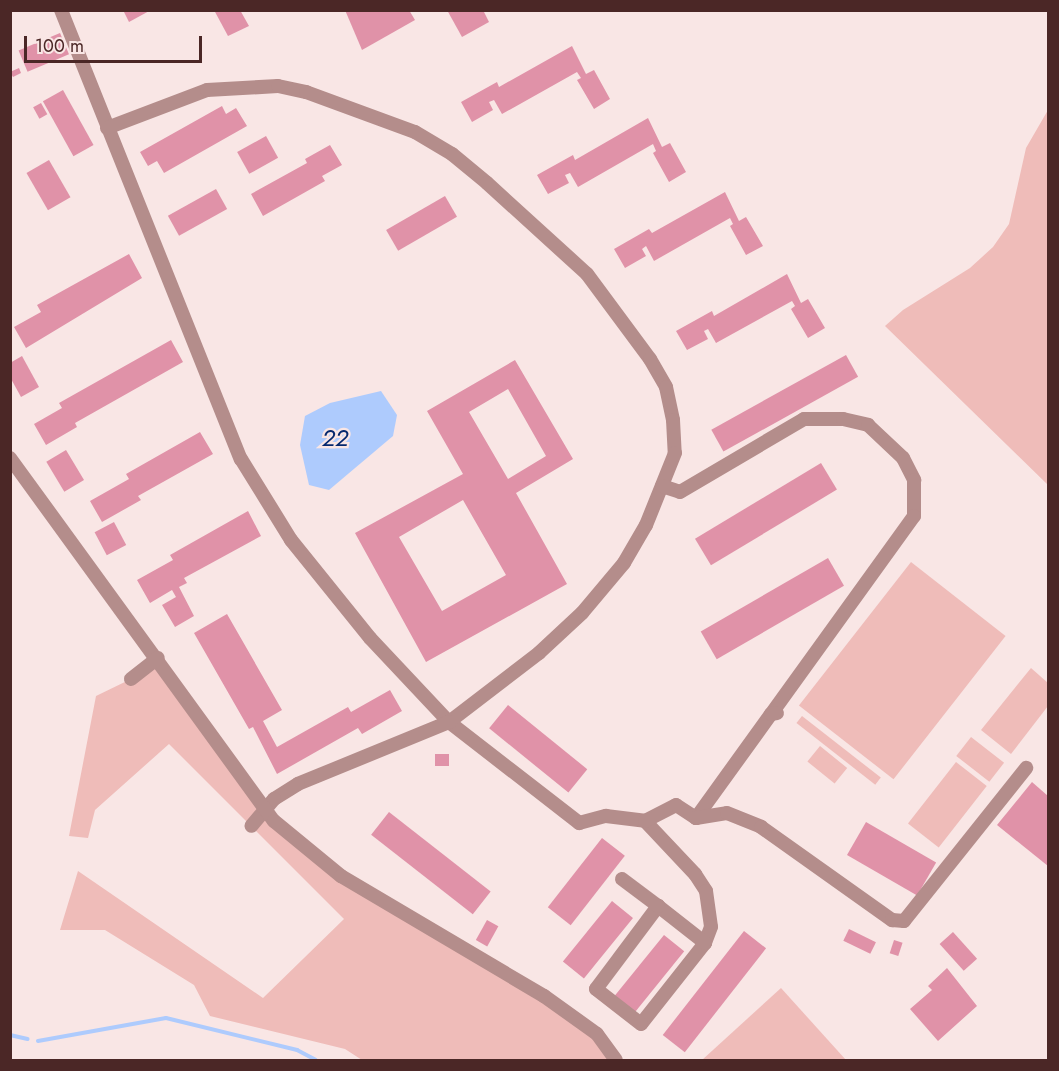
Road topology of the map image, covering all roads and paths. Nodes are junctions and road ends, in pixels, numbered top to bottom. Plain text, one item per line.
1 (62, 10) edge
2 (107, 128) junction
3 (10, 458) edge
4 (662, 486) junction
5 (158, 658) junction
6 (131, 679) dead end
7 (785, 711) dead end
8 (771, 714) junction
9 (449, 722) junction
10 (1026, 768) dead end
11 (265, 807) junction
12 (696, 818) junction
13 (645, 821) junction
14 (251, 826) dead end
15 (622, 879) dead end
16 (658, 906) junction
17 (705, 943) junction
18 (616, 1060) edge

1 - 2 street
2 - 4 street
2 - 9 street
3 - 5 street
4 - 8 street
4 - 9 street
5 - 6 street
5 - 11 street
7 - 8 street
8 - 12 street
9 - 11 street
9 - 13 street
10 - 12 street
11 - 14 street
11 - 18 street
12 - 13 street
13 - 17 street
15 - 16 street
16 - 17 street
16 - 17 street

